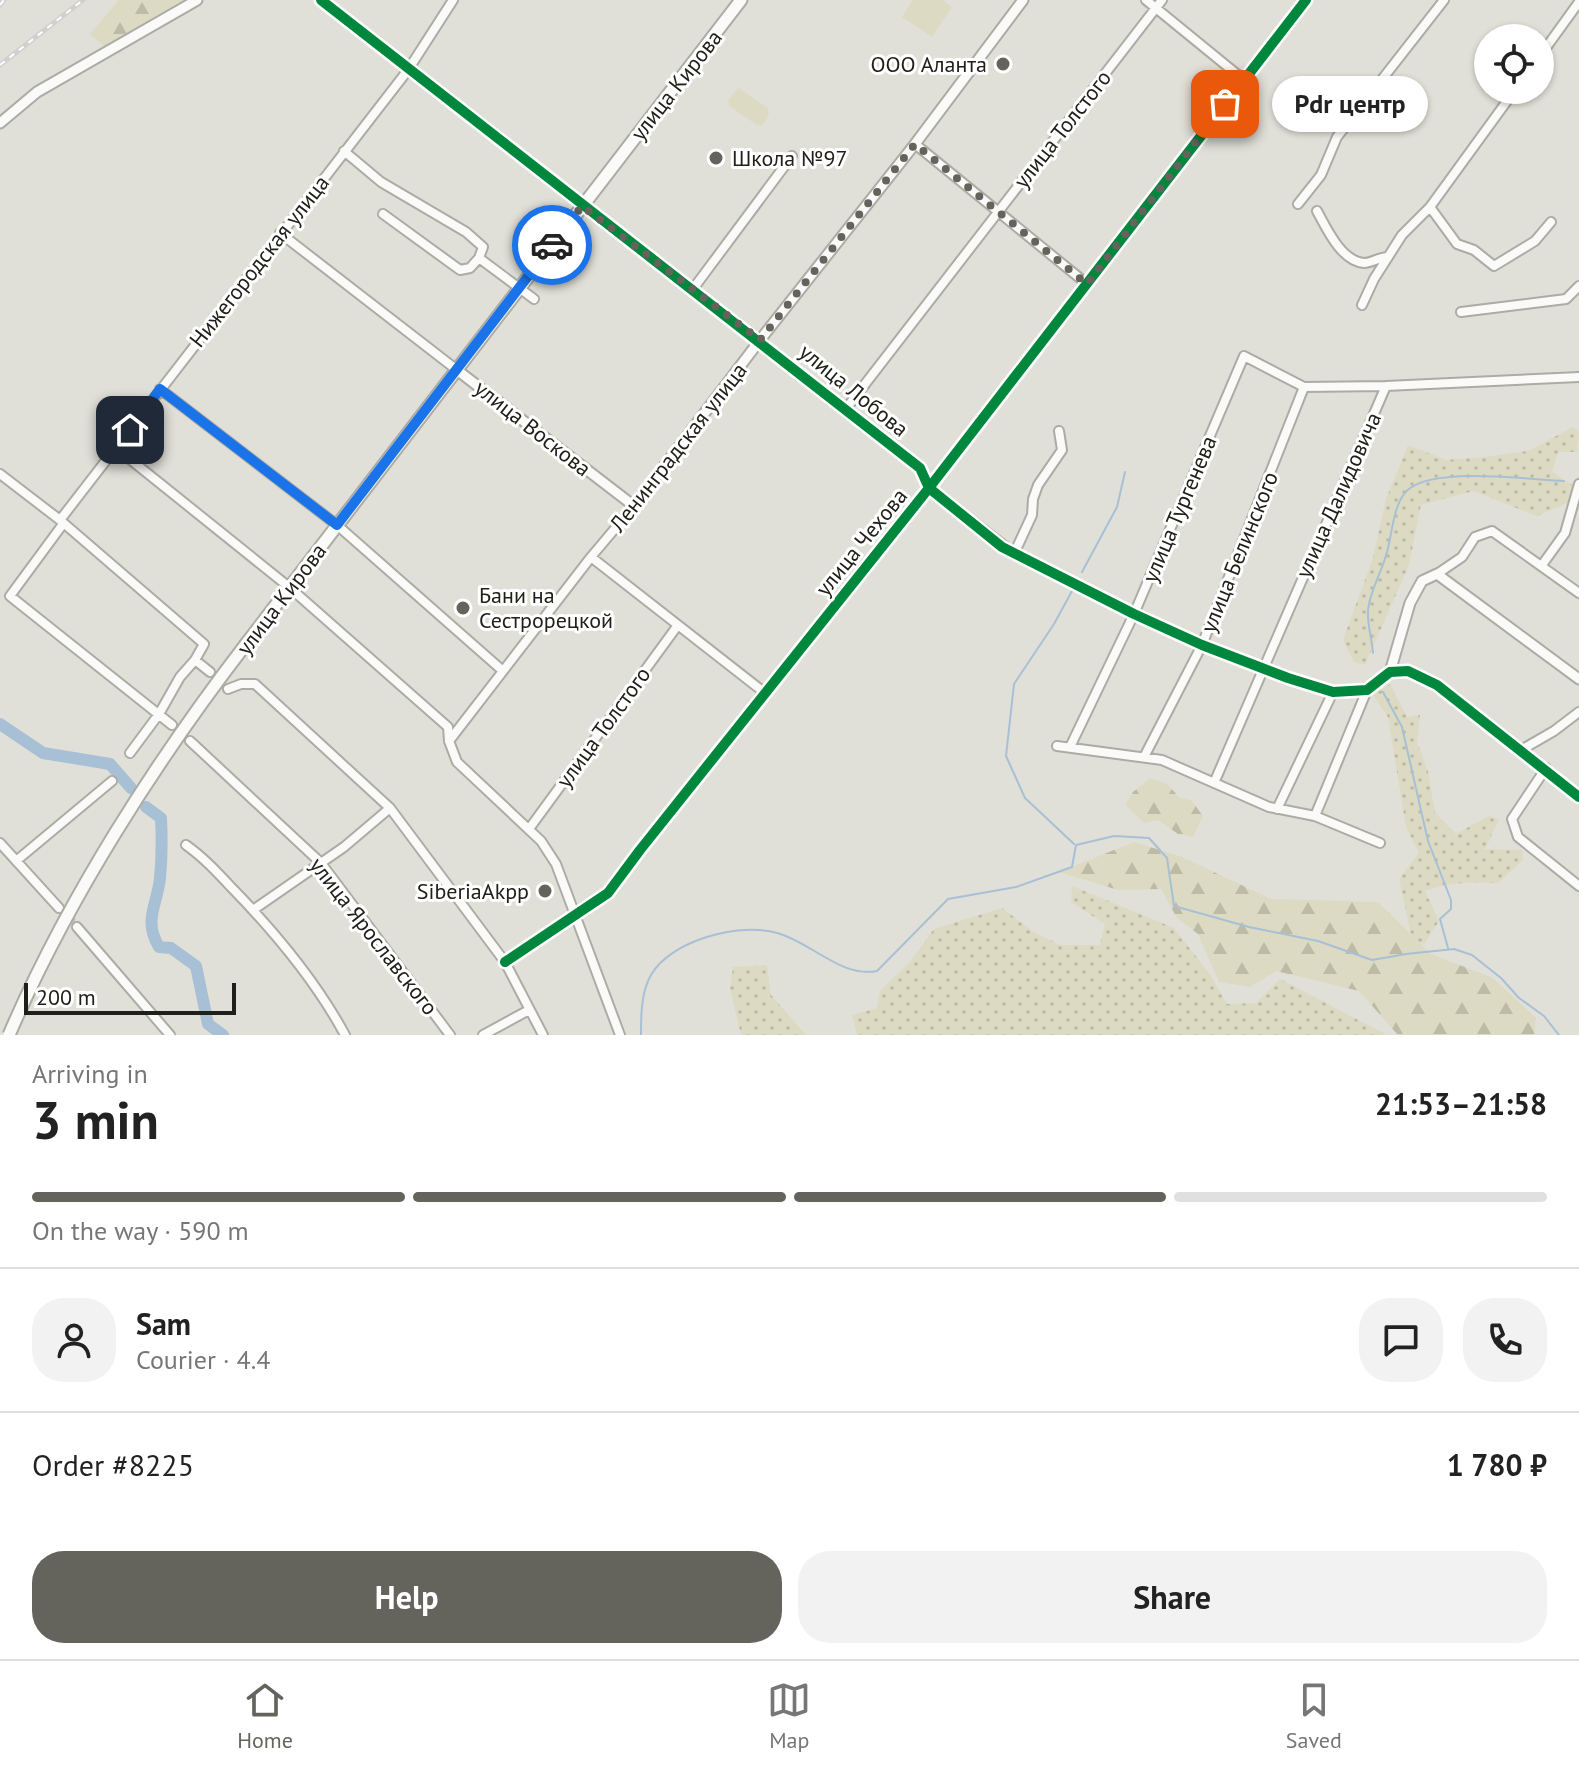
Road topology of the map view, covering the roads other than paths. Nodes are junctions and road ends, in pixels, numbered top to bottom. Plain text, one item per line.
1 (197, 0) edge
2 (321, 0) edge
3 (453, 0) edge
4 (741, 0) edge
5 (1023, 0) edge
6 (1146, 0) edge
7 (1162, 0) edge
8 (1306, 0) edge
9 (1444, 0) edge
10 (1576, 4) edge
11 (1156, 8) junction
12 (1554, 36) edge
13 (408, 70) junction
14 (1244, 80) junction
15 (1505, 104) edge
16 (0, 123) edge
17 (915, 144) junction
18 (344, 151) junction
19 (792, 156) dead end
20 (1298, 204) dead end
21 (582, 206) junction
22 (1430, 207) junction
23 (997, 211) junction
24 (1317, 211) dead end
25 (383, 214) dead end
26 (1551, 222) dead end
27 (280, 233) junction
28 (1388, 257) junction
29 (479, 258) junction
30 (1087, 284) junction
31 (1579, 286) edge
32 (520, 288) junction
33 (693, 289) junction
34 (534, 299) dead end
35 (1362, 305) dead end
36 (1461, 312) dead end
37 (760, 340) junction
38 (457, 370) junction
39 (1579, 377) edge
40 (1386, 386) junction
41 (1304, 387) junction
42 (160, 389) junction
43 (845, 410) junction
44 (1059, 431) dead end
45 (116, 448) junction
46 (0, 474) edge
47 (1579, 484) edge
48 (929, 488) junction
49 (634, 506) junction
50 (62, 522) junction
51 (337, 525) junction
52 (1014, 554) junction
53 (591, 557) junction
54 (1542, 565) junction
55 (1437, 574) junction
56 (289, 587) junction
57 (1579, 593) edge
58 (1134, 614) junction
59 (678, 625) junction
60 (1202, 645) junction
61 (195, 660) junction
62 (1262, 668) junction
63 (503, 671) junction
64 (210, 672) dead end
65 (1390, 672) junction
66 (1579, 679) edge
67 (228, 689) dead end
68 (1367, 690) junction
69 (1333, 692) junction
70 (765, 693) junction
71 (1579, 712) edge
72 (159, 714) junction
73 (172, 725) dead end
74 (190, 741) dead end
75 (449, 741) junction
76 (1057, 746) dead end
77 (1070, 747) junction
78 (1521, 750) junction
79 (130, 753) dead end
80 (1144, 757) junction
81 (1546, 768) junction
82 (112, 781) dead end
83 (1214, 783) junction
84 (1579, 797) edge
85 (390, 808) junction
86 (1277, 809) junction
87 (1315, 816) junction
88 (529, 829) junction
89 (0, 843) edge
90 (1380, 843) dead end
91 (186, 845) dead end
92 (16, 861) junction
93 (321, 863) junction
94 (1579, 886) edge
95 (59, 908) tunnel mouth
96 (253, 910) junction
97 (574, 916) junction
98 (77, 927) tunnel mouth
99 (505, 962) junction
100 (529, 1010) junction
101 (9, 1035) edge
102 (170, 1035) edge
103 (345, 1035) edge
104 (450, 1035) edge
105 (483, 1035) edge
106 (543, 1035) edge
107 (620, 1035) edge

1 - 16 street
2 - 13 street, улица Лобова
3 - 13 street, Нижегородская улица
4 - 21 main road, улица Кирова
5 - 17 street, Ленинградская улица
6 - 11 street
7 - 11 street, улица Толстого
8 - 14 street, улица Чехова
9 - 20 street
10 - 12 street
11 - 14 street
11 - 23 street, улица Толстого
13 - 18 street, Нижегородская улица
13 - 21 street, улица Лобова
14 - 30 street, улица Чехова
15 - 22 street
17 - 23 street
17 - 37 street, Ленинградская улица
18 - 27 street, Нижегородская улица
18 - 29 street
19 - 33 street
21 - 32 main road, улица Кирова
21 - 33 street, улица Лобова
22 - 26 street
22 - 28 street
23 - 30 street
23 - 43 street, улица Толстого
24 - 28 street
25 - 29 street
27 - 38 street, улица Воскова
27 - 42 street, Нижегородская улица
28 - 35 street
29 - 32 street
30 - 48 street, улица Чехова
31 - 36 street
32 - 34 street
32 - 38 main road, улица Кирова
33 - 37 street, улица Лобова
37 - 43 street, улица Лобова
37 - 49 street, Ленинградская улица
38 - 49 street, улица Воскова
38 - 51 main road, улица Кирова
39 - 40 street, улица Далидовича
40 - 41 street
40 - 62 street, улица Далидовича
41 - 58 street, улица Тургенева
41 - 60 street, улица Белинского
42 - 45 street, Нижегородская улица
42 - 51 street
43 - 48 street, улица Лобова
44 - 52 street
45 - 50 street, Нижегородская улица
45 - 56 street
46 - 50 street
47 - 54 street
48 - 52 street, улица Лобова
48 - 70 street, улица Чехова
49 - 53 street, Ленинградская улица
50 - 61 street
50 - 72 street, Нижегородская улица
51 - 56 main road, улица Кирова
51 - 63 street
52 - 58 street, улица Лобова
53 - 59 street
53 - 63 street, Ленинградская улица
54 - 55 street
54 - 57 street
55 - 65 street
55 - 66 street
56 - 75 street
56 - 101 main road, улица Кирова, bridge
58 - 60 street, улица Лобова
58 - 77 street, улица Тургенева
59 - 70 street
59 - 88 street, улица Толстого
60 - 62 street, улица Лобова
60 - 80 street, улица Белинского
61 - 64 street
61 - 72 street
62 - 69 street, улица Лобова
62 - 83 street, улица Далидовича
63 - 75 street, Ленинградская улица
65 - 68 street
65 - 78 street
67 - 85 street
68 - 69 street, улица Лобова
68 - 87 street
69 - 86 street
70 - 97 street, улица Чехова
71 - 78 street
72 - 73 street
72 - 79 street
74 - 93 street, улица Ярославского
75 - 88 street
76 - 77 street
77 - 80 street
78 - 81 street
80 - 83 street
81 - 84 street
81 - 94 street
82 - 92 street
83 - 86 street
85 - 93 street
85 - 99 street
86 - 87 street
87 - 90 street
88 - 97 street
89 - 92 street
91 - 96 street
92 - 95 street
93 - 96 street
93 - 104 street, улица Ярославского
96 - 103 street
97 - 99 street, улица Чехова
97 - 107 street
98 - 102 street
99 - 100 street
100 - 105 street
100 - 106 street

